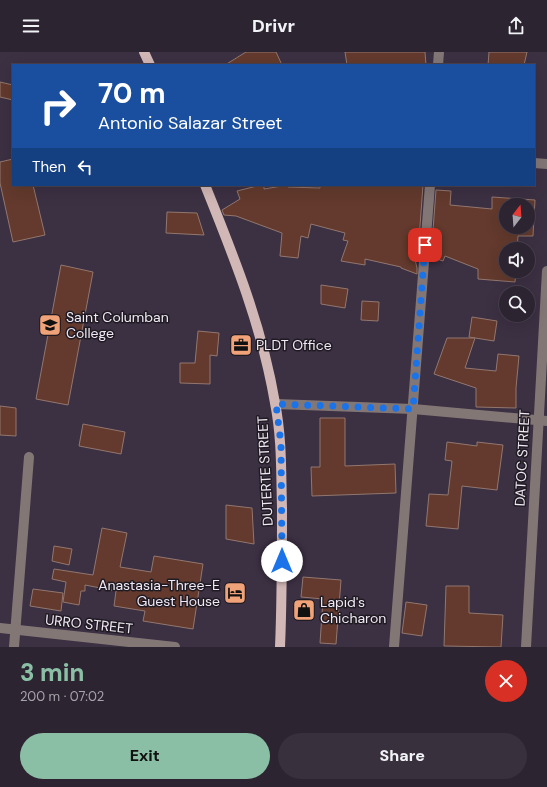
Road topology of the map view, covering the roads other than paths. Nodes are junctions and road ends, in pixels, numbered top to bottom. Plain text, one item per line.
1 (144, 52) edge
2 (439, 52) edge
3 (150, 64) edge
4 (438, 64) edge
5 (535, 163) edge
6 (547, 164) edge
7 (205, 186) edge
8 (430, 186) edge
9 (547, 271) edge
10 (276, 404) junction
11 (413, 409) junction
12 (542, 421) edge
13 (29, 457) dead end
14 (0, 628) edge
15 (15, 630) junction
16 (141, 645) edge
17 (14, 647) edge
18 (175, 647) edge
19 (280, 647) edge
20 (394, 647) edge
21 (526, 647) edge

1 - 3 main road
2 - 4 street
5 - 6 street
7 - 10 main road, DUTERTE STREET
8 - 11 street
9 - 12 street, DATOC STREET
10 - 11 street
10 - 19 main road, DUTERTE STREET
11 - 12 street
11 - 20 street
12 - 21 street, DATOC STREET
13 - 15 street
14 - 15 street, URRO STREET
15 - 16 street, URRO STREET
15 - 17 street
16 - 18 street, URRO STREET

